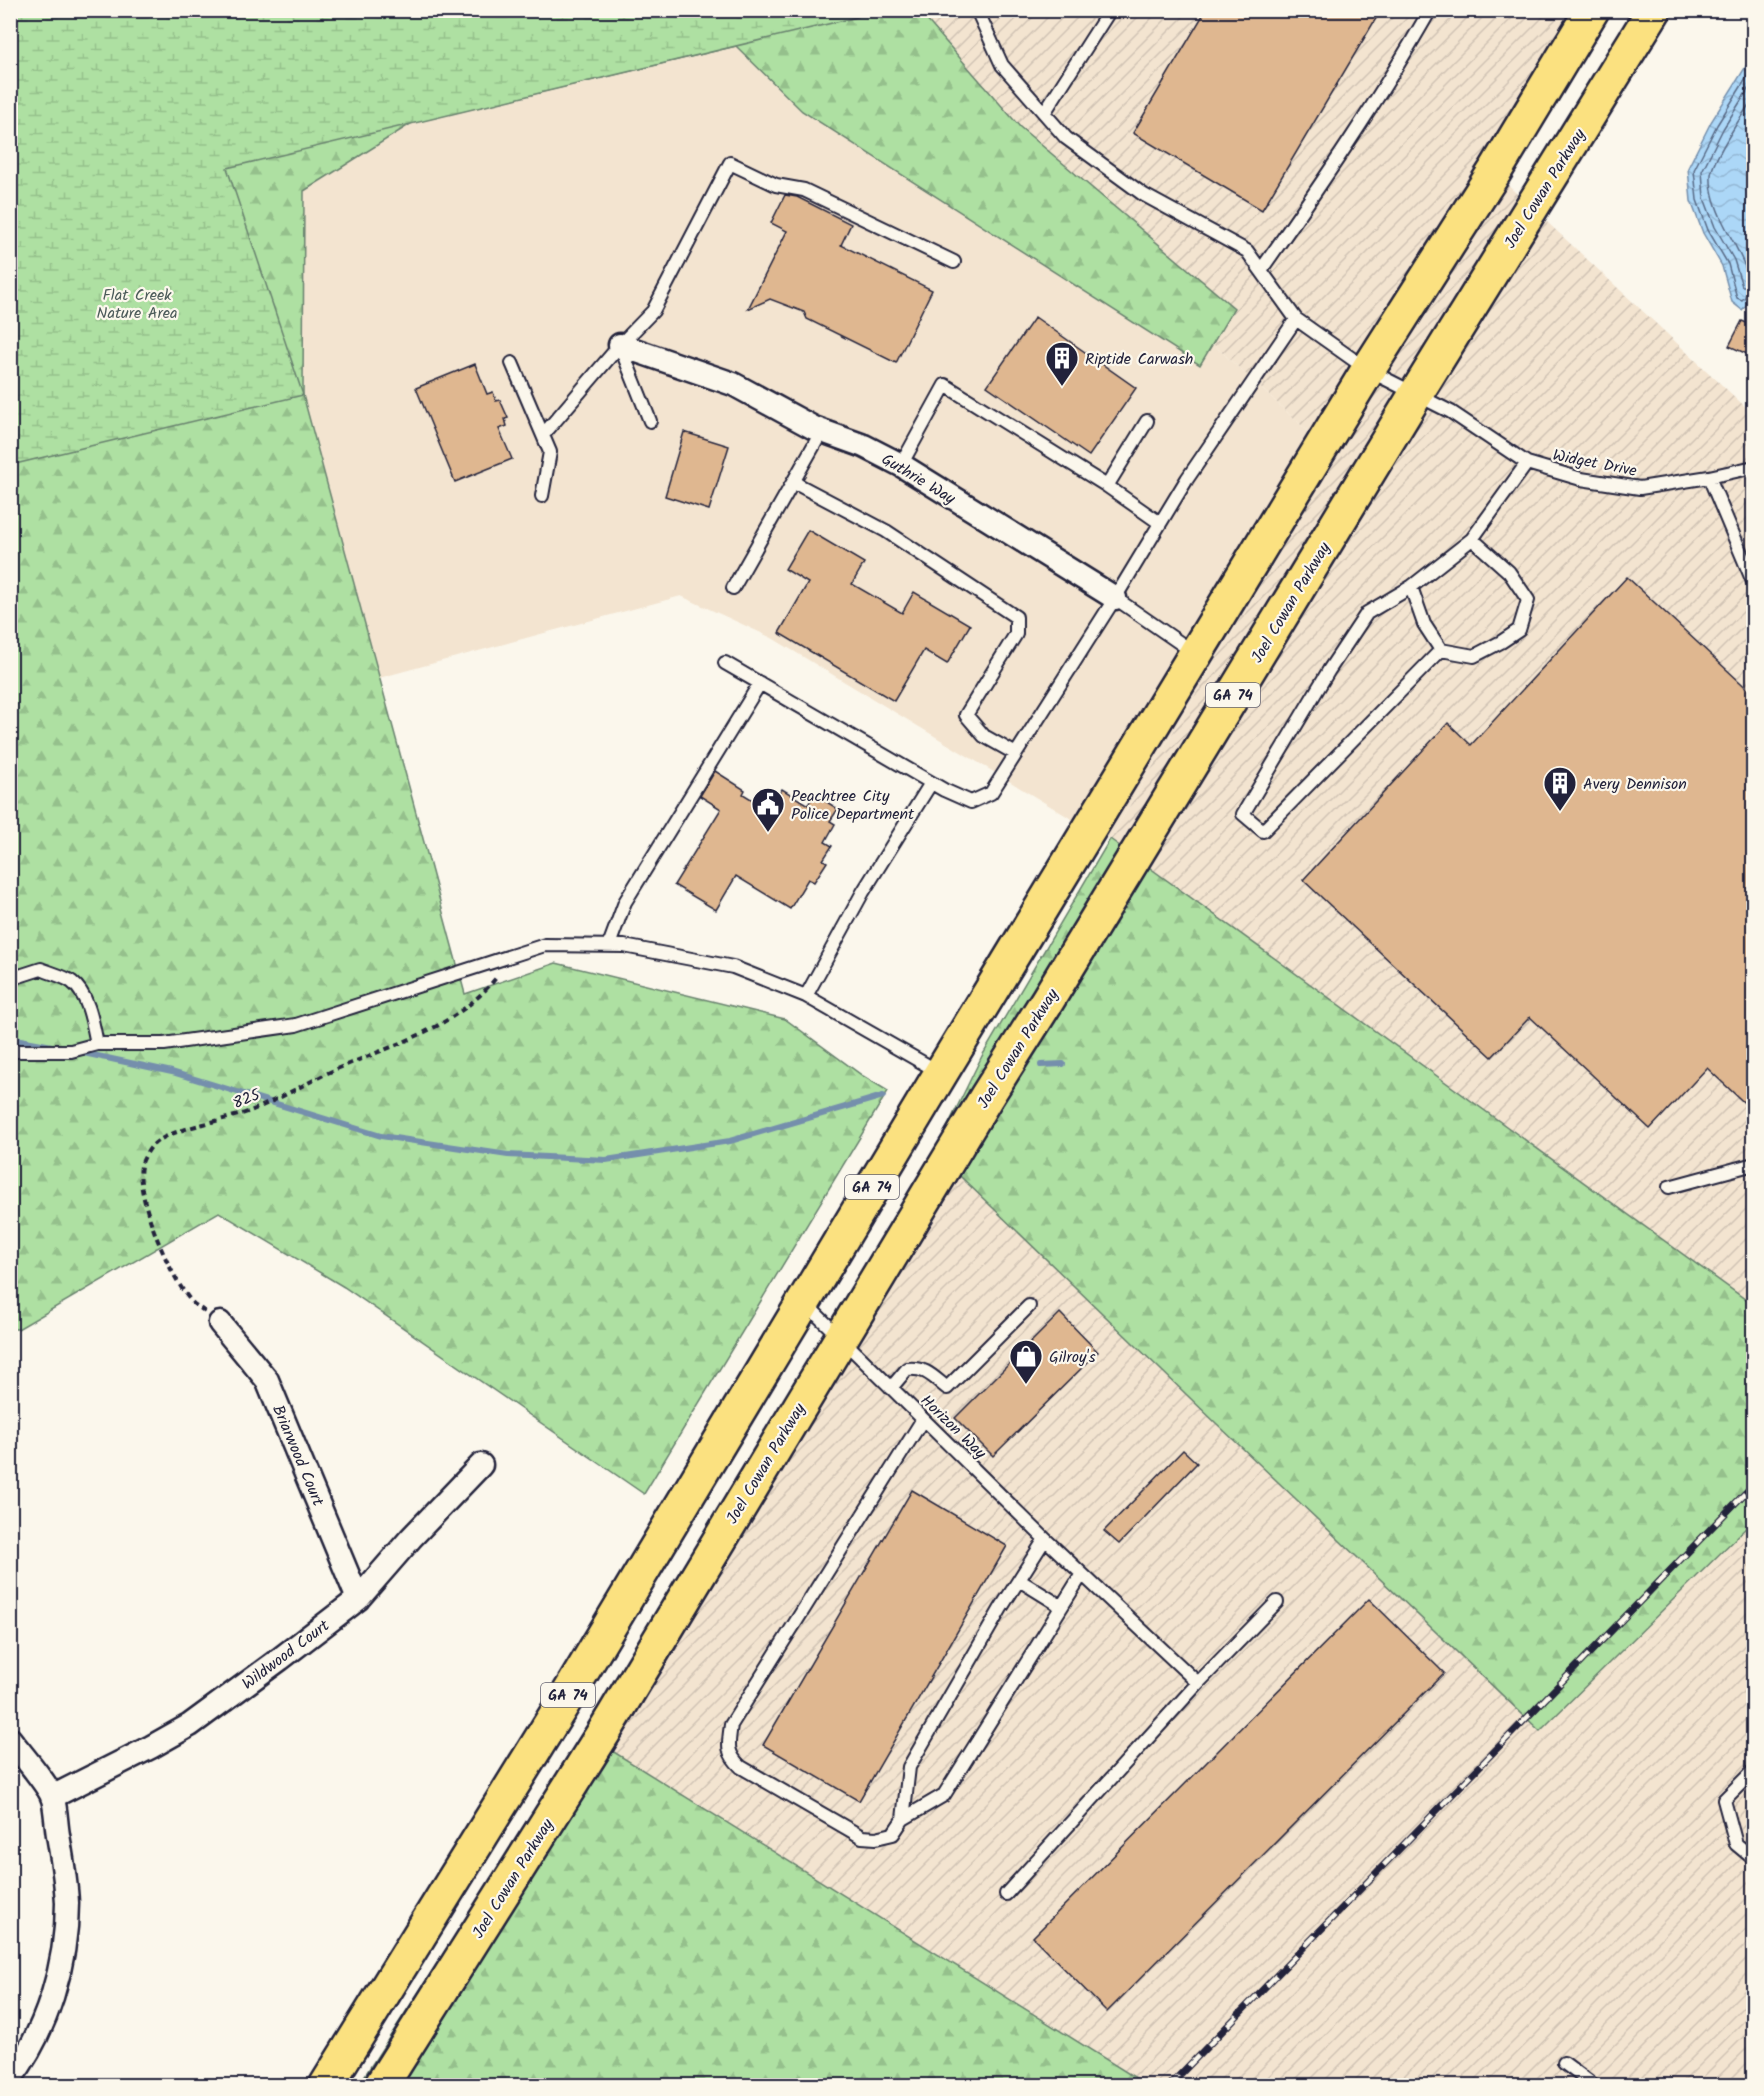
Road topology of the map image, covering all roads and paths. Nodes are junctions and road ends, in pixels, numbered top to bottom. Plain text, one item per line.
1 (977, 10) edge
2 (1110, 10) edge
3 (1430, 10) edge
4 (1592, 10) edge
5 (1654, 10) edge
6 (1044, 113) junction
7 (954, 262) dead end
8 (1261, 270) junction
9 (1296, 319) junction
10 (620, 345) junction
11 (512, 363) dead end
12 (1368, 370) junction
13 (1416, 394) junction
14 (650, 421) dead end
15 (1147, 422) dead end
16 (822, 431) junction
17 (543, 435) junction
18 (1527, 463) junction
19 (901, 465) junction
20 (1754, 467) edge
21 (1709, 477) junction
22 (793, 482) junction
23 (1107, 486) junction
24 (542, 496) dead end
25 (1160, 523) junction
26 (1472, 539) junction
27 (1754, 585) edge
28 (1411, 587) junction
29 (734, 588) dead end
30 (1115, 598) junction
31 (1441, 650) junction
32 (1197, 654) junction
33 (726, 663) dead end
34 (760, 683) junction
35 (1016, 754) junction
36 (931, 783) junction
37 (609, 945) junction
38 (515, 954) junction
39 (10, 979) edge
40 (806, 996) junction
41 (98, 1044) junction
42 (10, 1051) edge
43 (941, 1073) junction
44 (1754, 1164) edge
45 (1669, 1187) dead end
46 (803, 1301) junction
47 (1029, 1306) dead end
48 (220, 1323) joint
49 (840, 1338) junction
50 (891, 1388) junction
51 (923, 1419) junction
52 (481, 1465) dead end
53 (1045, 1539) junction
54 (1082, 1574) junction
55 (1019, 1580) junction
56 (358, 1599) junction
57 (1277, 1602) dead end
58 (1061, 1606) junction
59 (1198, 1683) junction
60 (10, 1739) edge
61 (1754, 1770) edge
62 (52, 1797) junction
63 (903, 1819) junction
64 (1754, 1859) edge
65 (1006, 1894) dead end
66 (1564, 2062) dead end
67 (15, 2081) edge
68 (326, 2085) edge
69 (381, 2085) edge
70 (1595, 2085) edge

1 - 6 lane, Widget Drive
2 - 6 lane
3 - 8 lane
4 - 12 main road, GA 74
5 - 13 main road, Joel Cowan Parkway / GA 74
6 - 8 lane, Widget Drive
7 - 10 lane
8 - 9 lane, Widget Drive
9 - 12 lane, Widget Drive
9 - 25 lane
10 - 14 lane
10 - 16 street, Guthrie Way
10 - 17 lane
11 - 17 lane
12 - 13 lane, Widget Drive
12 - 32 main road, GA 74
13 - 18 lane, Widget Drive
13 - 49 main road, Joel Cowan Parkway / GA 74
15 - 23 lane
16 - 19 street, Guthrie Way
16 - 22 lane
17 - 24 lane
18 - 21 lane, Widget Drive
18 - 26 lane
19 - 23 lane
19 - 30 street, Guthrie Way
20 - 21 lane, Widget Drive
21 - 27 lane
22 - 29 lane
22 - 35 lane
23 - 25 lane
25 - 30 lane
26 - 28 lane
26 - 31 lane
28 - 31 lane
28 - 31 lane
30 - 32 lane, Guthrie Way
30 - 35 lane
32 - 43 main road, GA 74
33 - 34 lane
34 - 36 lane
34 - 37 lane
35 - 36 lane
36 - 40 lane
37 - 38 lane
37 - 40 lane
38 - 41 lane
38 - 48 path, 825
39 - 41 lane
40 - 43 lane
41 - 42 lane
43 - 46 main road, GA 74
44 - 45 lane
46 - 49 lane, Horizon Way
46 - 68 main road, GA 74
47 - 50 lane
48 - 56 street, Briarwood Court
49 - 50 lane, Horizon Way
49 - 69 main road, Joel Cowan Parkway / GA 74
50 - 51 lane, Horizon Way
51 - 53 lane, Horizon Way
51 - 63 lane
52 - 56 street, Wildwood Court
53 - 54 lane, Horizon Way
53 - 55 lane
54 - 58 lane
54 - 59 lane, Horizon Way
55 - 58 lane
55 - 63 lane
56 - 62 street, Wildwood Court
57 - 59 lane
58 - 63 lane
59 - 65 lane
60 - 62 street
61 - 64 lane
62 - 67 street
66 - 70 lane

